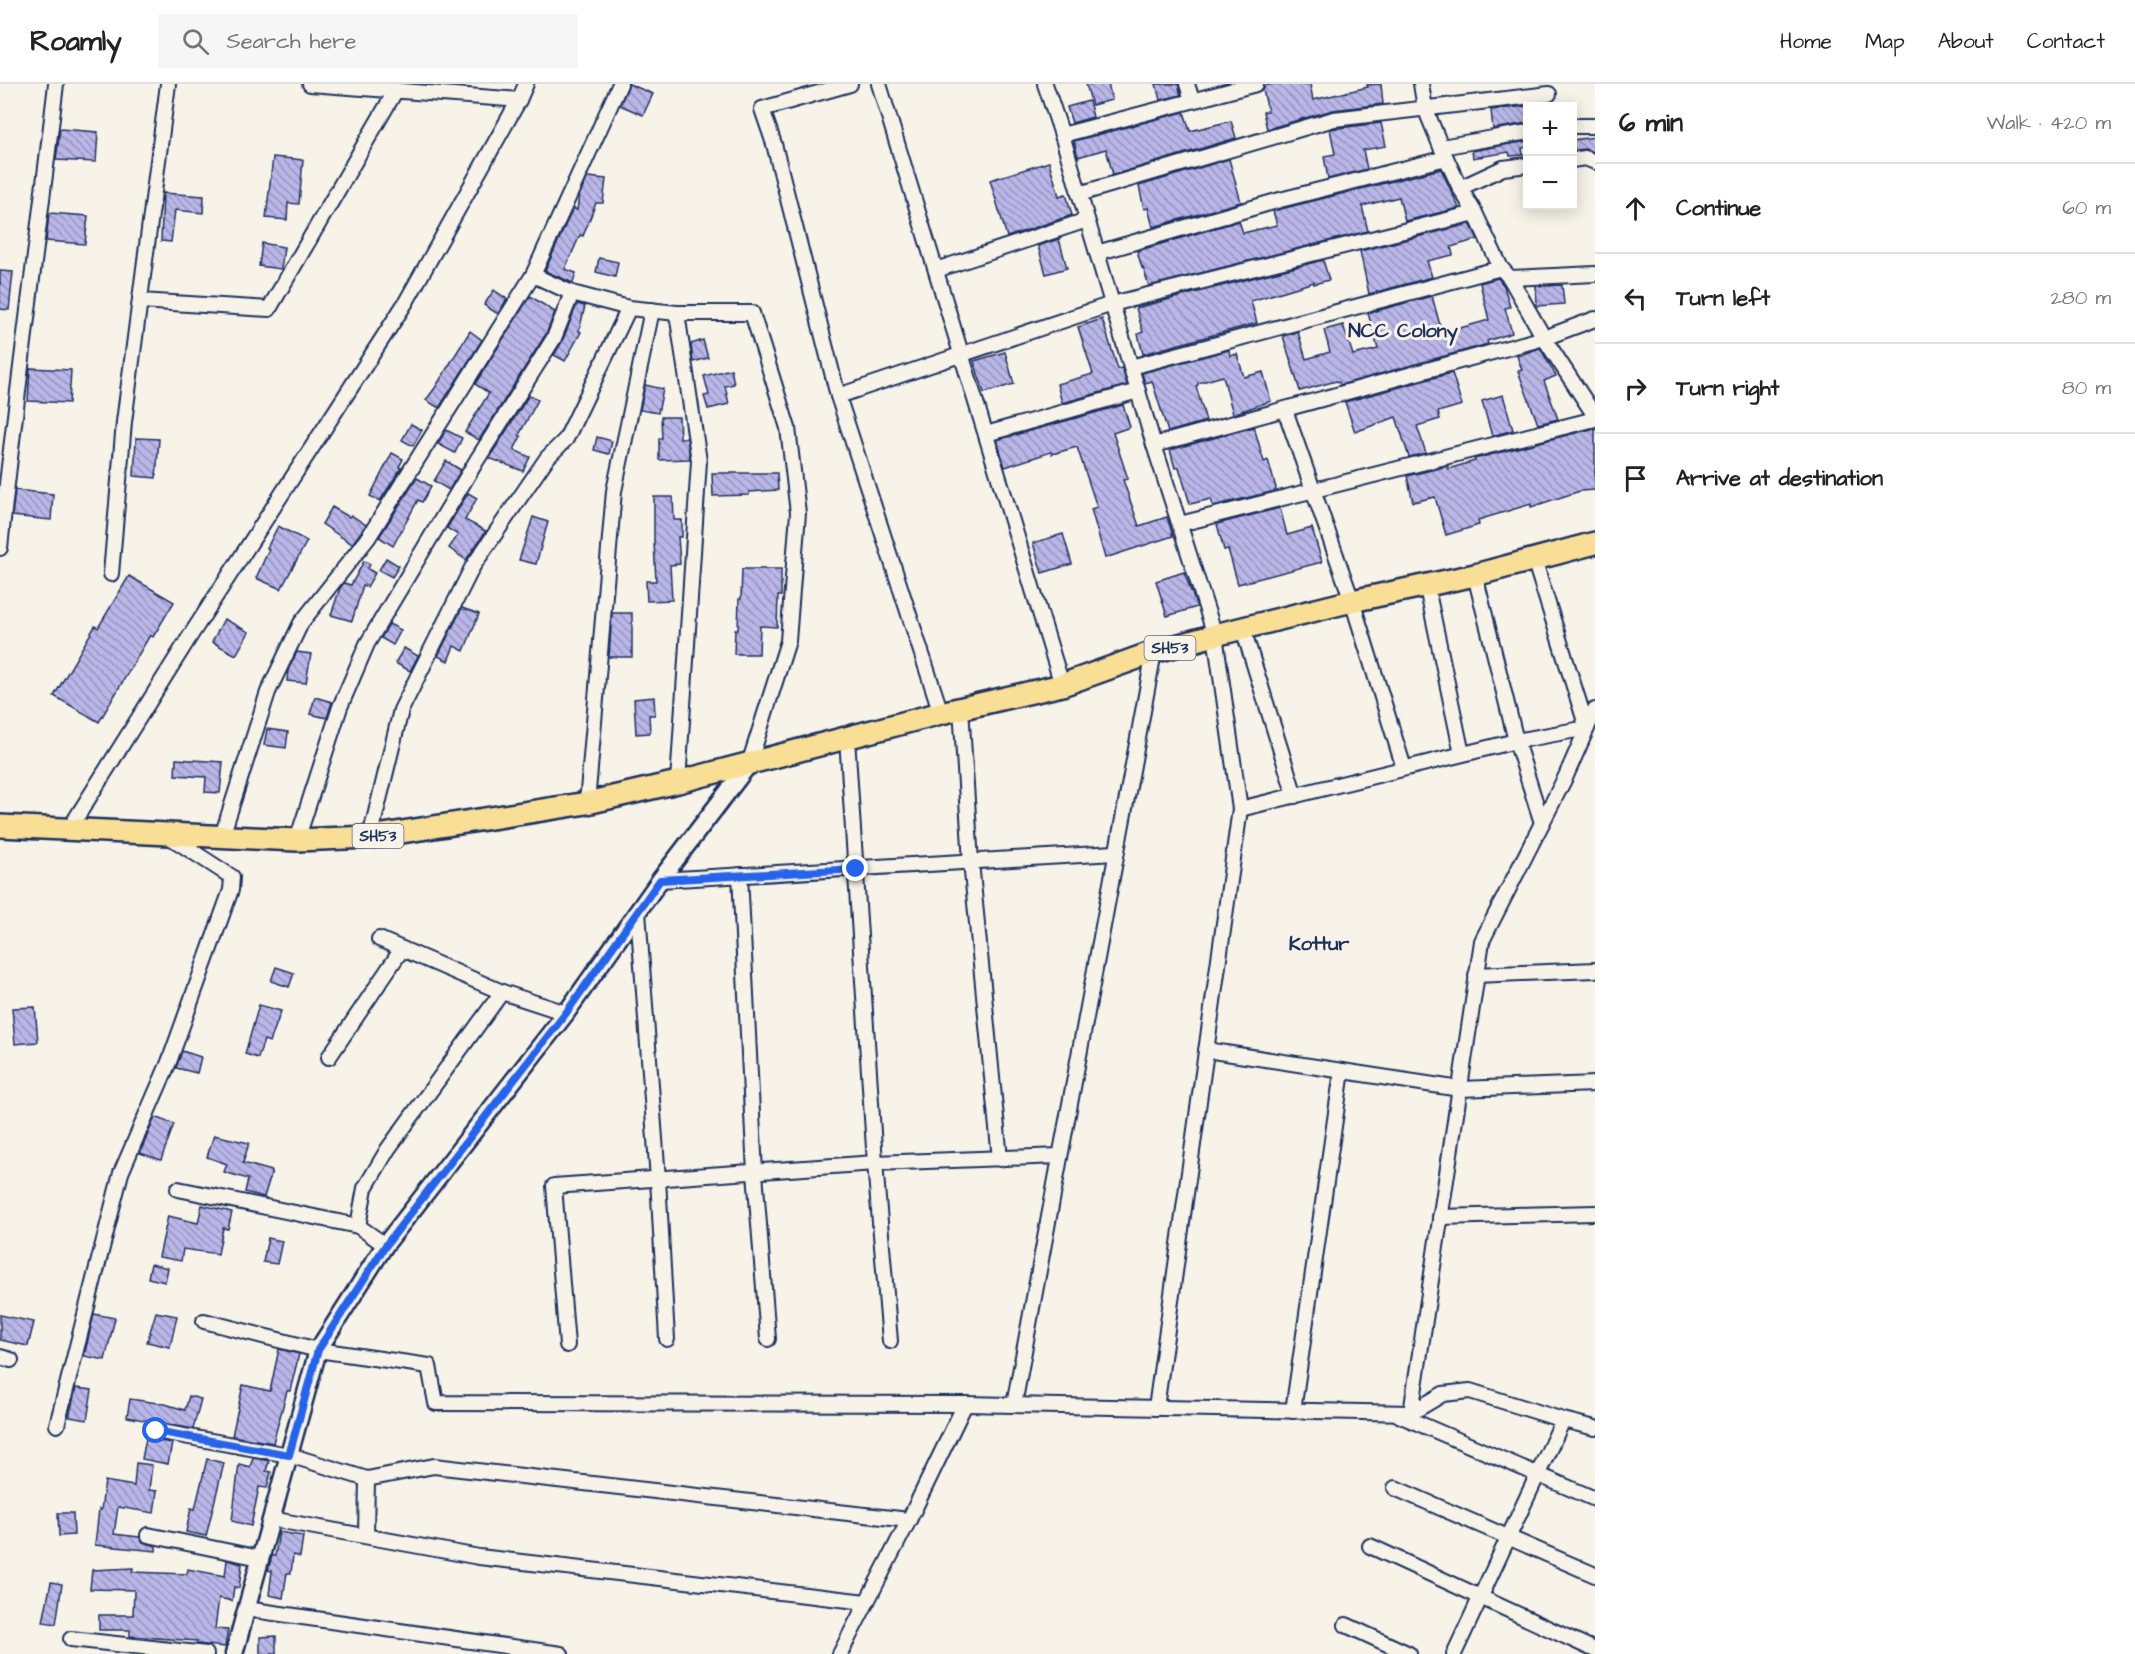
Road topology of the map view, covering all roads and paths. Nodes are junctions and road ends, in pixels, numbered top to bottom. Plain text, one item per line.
1 (56, 84) edge
2 (168, 84) edge
3 (310, 84) edge
4 (526, 84) edge
5 (620, 84) edge
6 (850, 84) edge
7 (879, 84) edge
8 (1047, 84) edge
9 (1187, 84) edge
10 (1256, 84) edge
11 (1421, 84) edge
12 (396, 90) junction
13 (1549, 94) dead end
14 (519, 100) junction
15 (1192, 100) junction
16 (1425, 108) junction
17 (1577, 126) edge
18 (1595, 126) edge
19 (1523, 133) edge
20 (1062, 135) junction
21 (1444, 152) junction
22 (1577, 159) edge
23 (1595, 162) edge
24 (1523, 166) edge
25 (1460, 188) junction
26 (1079, 194) junction
27 (1475, 213) junction
28 (1086, 220) junction
29 (1096, 253) junction
30 (936, 270) junction
31 (1506, 273) junction
32 (1595, 274) edge
33 (533, 275) junction
34 (572, 292) junction
35 (140, 301) junction
36 (1112, 304) junction
37 (629, 308) junction
38 (652, 310) junction
39 (677, 313) junction
40 (1595, 319) edge
41 (1544, 338) junction
42 (962, 355) junction
43 (1131, 367) junction
44 (1138, 391) junction
45 (838, 396) junction
46 (7, 407) edge
47 (1285, 410) junction
48 (1595, 418) edge
49 (986, 434) junction
50 (1154, 445) junction
51 (1313, 490) junction
52 (1180, 524) junction
53 (1595, 543) edge
54 (0, 548) edge
55 (1534, 559) junction
56 (111, 574) dead end
57 (1475, 574) junction
58 (1426, 584) junction
59 (1352, 601) junction
60 (1243, 629) junction
61 (1215, 635) junction
62 (1154, 652) junction
63 (1062, 685) junction
64 (1595, 710) edge
65 (951, 711) junction
66 (1587, 728) junction
67 (847, 738) junction
68 (1516, 741) junction
69 (1462, 754) junction
70 (749, 764) junction
71 (1404, 768) junction
72 (678, 782) junction
73 (1295, 796) junction
74 (587, 803) junction
75 (1240, 810) junction
76 (1542, 823) junction
77 (0, 826) edge
78 (68, 831) junction
79 (166, 834) junction
80 (222, 836) junction
81 (370, 837) junction
82 (297, 840) junction
83 (1115, 854) junction
84 (971, 862) junction
85 (856, 869) junction
86 (740, 876) junction
87 (660, 880) junction
88 (638, 912) junction
89 (379, 939) dead end
90 (402, 949) junction
91 (1595, 970) edge
92 (1476, 975) junction
93 (502, 992) junction
94 (566, 1013) junction
95 (1206, 1050) junction
96 (329, 1057) dead end
97 (1342, 1071) junction
98 (1595, 1084) edge
99 (1460, 1089) junction
100 (1060, 1156) junction
101 (1000, 1159) junction
102 (875, 1163) junction
103 (754, 1173) junction
104 (658, 1179) junction
105 (178, 1189) dead end
106 (1595, 1213) edge
107 (1440, 1217) junction
108 (358, 1226) junction
109 (386, 1245) junction
110 (204, 1321) dead end
111 (768, 1339) dead end
112 (667, 1340) dead end
113 (890, 1341) dead end
114 (567, 1345) dead end
115 (318, 1350) junction
116 (965, 1404) junction
117 (1014, 1405) junction
118 (1156, 1408) junction
119 (1293, 1411) junction
120 (1393, 1413) junction
121 (1411, 1413) junction
122 (1563, 1420) junction
123 (57, 1425) dead end
124 (1595, 1428) edge
125 (156, 1431) dead end
126 (289, 1455) junction
127 (1538, 1474) junction
128 (368, 1479) junction
129 (1395, 1488) dead end
130 (1595, 1499) edge
131 (271, 1519) junction
132 (909, 1520) junction
133 (148, 1535) dead end
134 (366, 1536) junction
135 (1509, 1536) junction
136 (1370, 1546) dead end
137 (260, 1558) junction
138 (1595, 1575) edge
139 (1480, 1597) junction
140 (867, 1602) junction
141 (246, 1609) junction
142 (1346, 1625) dead end
143 (71, 1639) dead end
144 (1595, 1650) edge
145 (206, 1654) edge
146 (234, 1654) edge
147 (561, 1654) edge
148 (840, 1654) edge
149 (1409, 1654) edge
150 (1454, 1654) edge

1 - 46 street
2 - 35 street
3 - 12 street
4 - 14 street
5 - 33 street
6 - 45 street
7 - 30 street
8 - 20 street
9 - 15 street
10 - 15 street
11 - 16 street
12 - 14 street
12 - 35 street
13 - 16 street
14 - 78 street
15 - 20 street
16 - 21 street
16 - 26 street
17 - 18 street
19 - 21 street
20 - 26 street
21 - 25 street
21 - 29 street
22 - 23 street
24 - 25 street
25 - 27 street
26 - 28 street
27 - 31 street
27 - 36 street
28 - 29 street
28 - 30 street
29 - 36 street
30 - 42 street
31 - 32 street
31 - 41 street
31 - 43 street
33 - 34 street
33 - 80 street
34 - 37 street
34 - 82 street
35 - 56 street
36 - 42 street
36 - 43 street
37 - 38 street
37 - 81 street
38 - 39 street
38 - 74 street
39 - 70 street
39 - 72 street
40 - 41 street
41 - 47 street
41 - 48 street
42 - 45 street
42 - 49 street
43 - 44 street
44 - 49 street
44 - 50 street
45 - 65 street
46 - 54 street
47 - 50 street
47 - 51 street
48 - 51 street
49 - 63 street
50 - 52 street
51 - 52 street
51 - 59 street
52 - 61 street
53 - 55 main road, SH53
55 - 57 main road, SH53
55 - 66 street
57 - 58 main road, SH53
57 - 68 street
58 - 59 main road, SH53
58 - 69 street
59 - 60 main road, SH53
59 - 71 street
60 - 61 main road, SH53
60 - 73 street
61 - 62 main road, SH53
61 - 75 street
62 - 63 main road, SH53
62 - 83 street
63 - 65 main road, SH53
64 - 66 street
65 - 67 main road, SH53
65 - 84 street
66 - 68 street
66 - 76 street
67 - 70 main road, SH53
67 - 85 street
68 - 69 street
68 - 76 street
69 - 71 street
70 - 72 main road, SH53
70 - 87 street
71 - 73 street
72 - 74 main road, SH53
73 - 75 street
74 - 81 main road, SH53
75 - 95 street
76 - 92 street
77 - 78 main road, SH53
78 - 79 main road, SH53
79 - 80 main road, SH53
79 - 123 street
80 - 82 main road, SH53
81 - 82 main road, SH53
83 - 84 street
83 - 100 street
84 - 85 street
84 - 101 street
85 - 86 street
85 - 102 street
86 - 87 street
86 - 103 street
87 - 88 street
88 - 94 street
88 - 104 street
89 - 90 street
90 - 93 street
90 - 96 street
91 - 92 street
92 - 99 street
93 - 94 street
93 - 108 street
94 - 109 street
95 - 97 street
95 - 118 street
97 - 99 street
97 - 119 street
98 - 99 street
99 - 107 street
100 - 101 street
100 - 117 street
101 - 102 street
102 - 103 street
102 - 113 street
103 - 104 street
103 - 111 street
104 - 112 street
104 - 114 street
105 - 108 street
106 - 107 street
107 - 121 street
108 - 109 street
109 - 115 street
110 - 115 street
115 - 116 street
115 - 126 street
116 - 117 street
116 - 132 street
117 - 118 street
118 - 119 street
119 - 120 street
120 - 121 street
120 - 127 street
121 - 122 street
122 - 124 street
122 - 127 street
125 - 126 street
126 - 128 street
126 - 131 street
127 - 130 street
127 - 135 street
128 - 132 street
128 - 134 street
129 - 135 street
131 - 134 street
131 - 137 street
132 - 140 street
133 - 137 street
134 - 140 street
135 - 138 street
135 - 139 street
136 - 139 street
137 - 141 street
139 - 144 street
139 - 150 street
140 - 148 street
141 - 146 street
141 - 147 street
142 - 149 street
143 - 145 street

